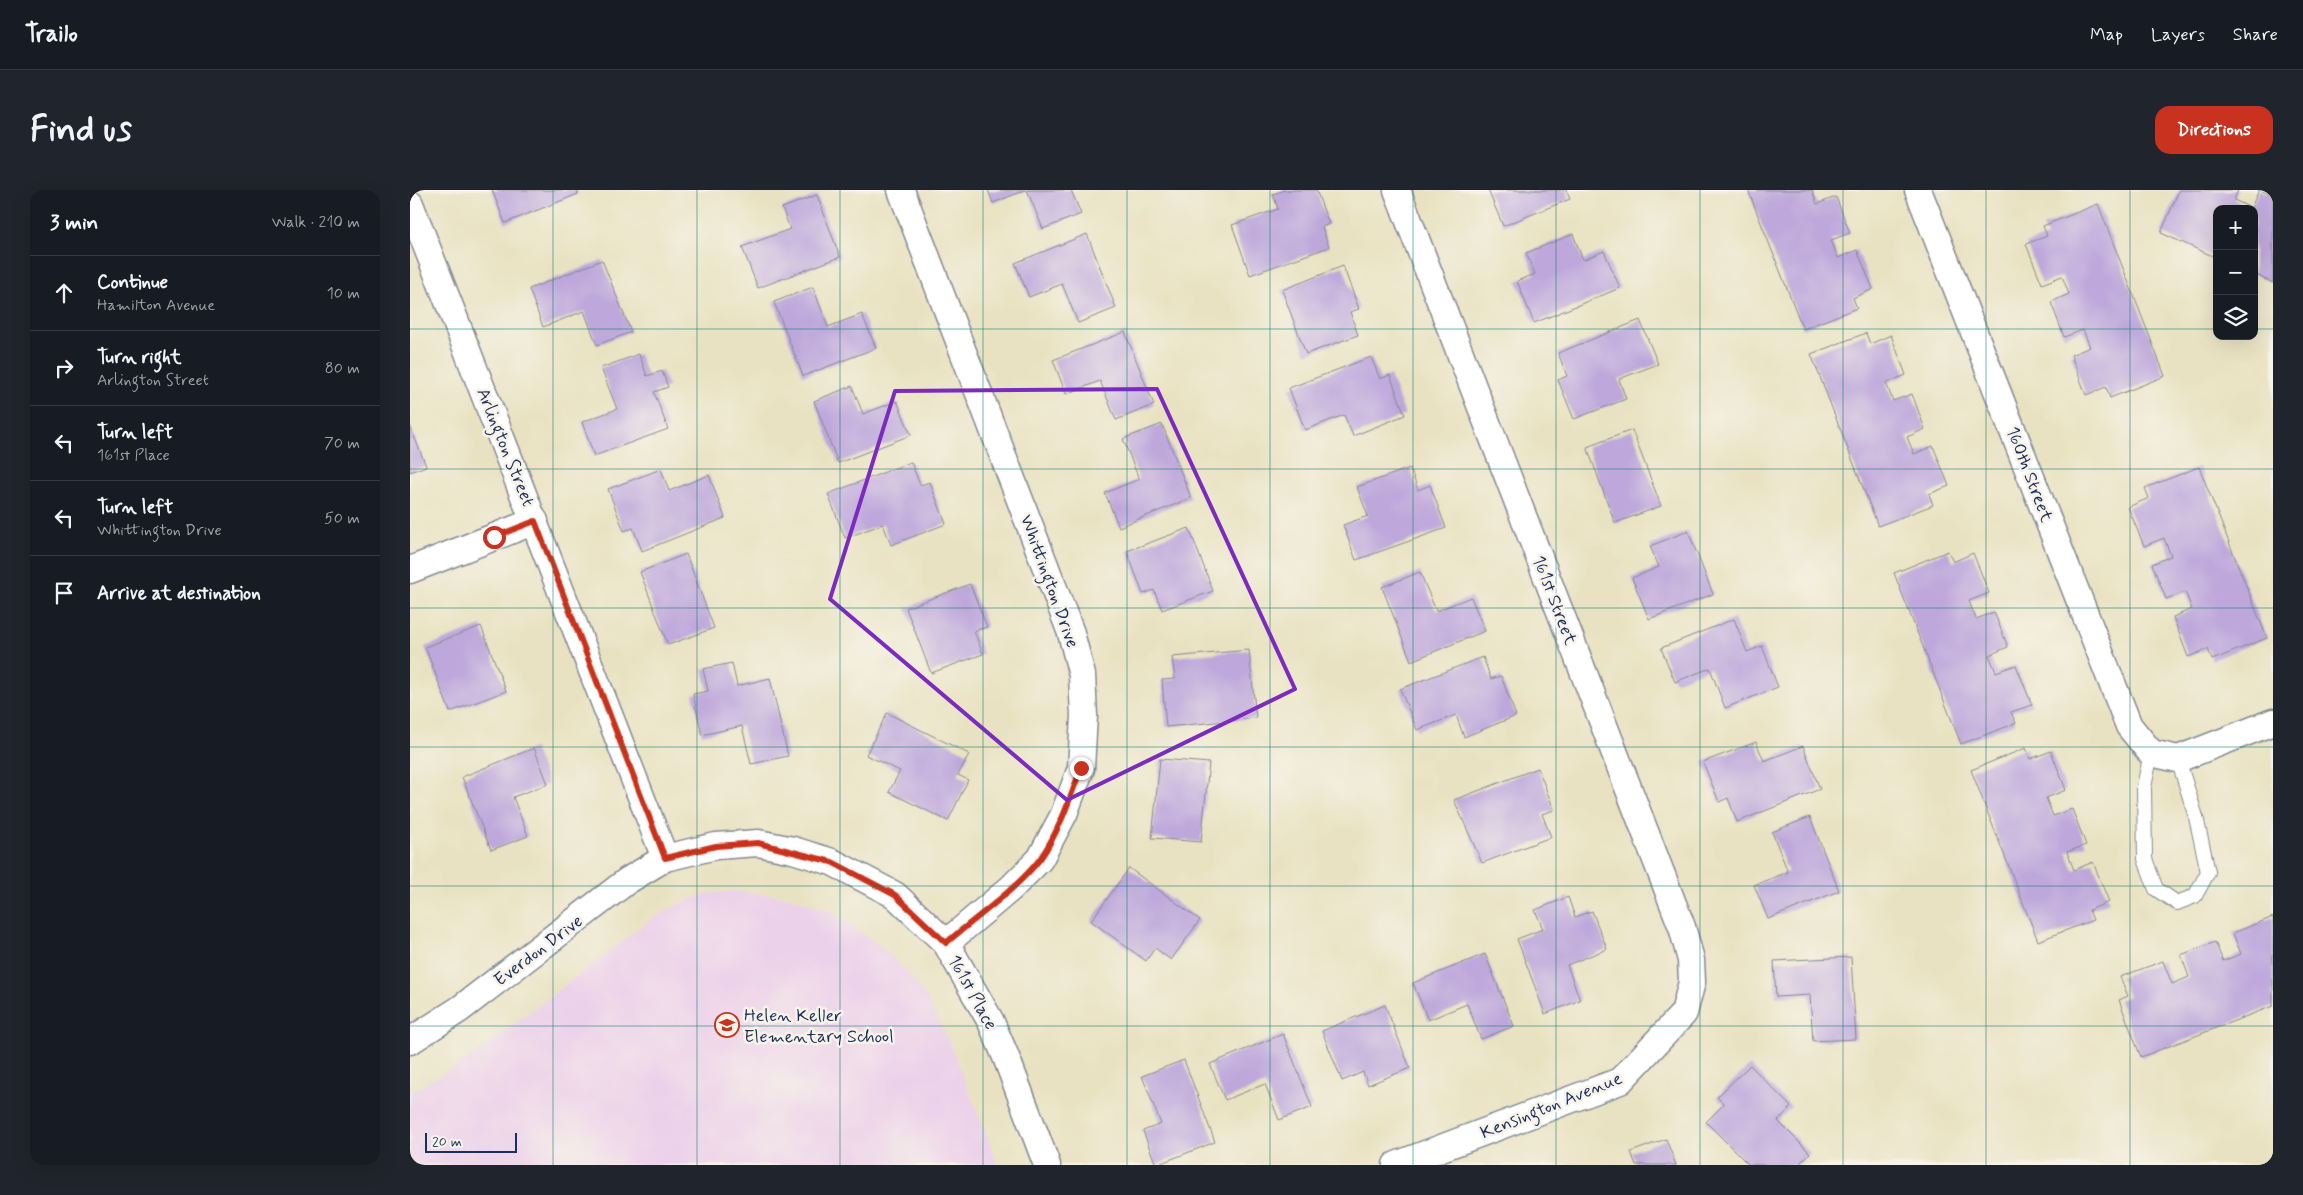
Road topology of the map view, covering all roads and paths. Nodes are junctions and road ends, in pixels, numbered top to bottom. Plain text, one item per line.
1 (901, 190) edge
2 (1397, 190) edge
3 (1918, 190) edge
4 (410, 204) edge
5 (535, 521) junction
6 (410, 570) edge
7 (2273, 722) edge
8 (2151, 753) junction
9 (2178, 760) junction
10 (665, 858) junction
11 (946, 943) junction
12 (1684, 1013) joint
13 (410, 1040) edge
14 (1047, 1165) edge
15 (1396, 1165) edge

1 - 11 street, Whittington Drive
2 - 12 street, 161st Street
3 - 8 street, 160th Street
4 - 5 street, Arlington Street
5 - 6 street
5 - 10 street, Arlington Street
7 - 9 street
8 - 9 street
8 - 9 lane
10 - 11 street, 161st Place
10 - 13 street, Everdon Drive
11 - 14 street, 161st Place
12 - 15 street, Kensington Avenue

